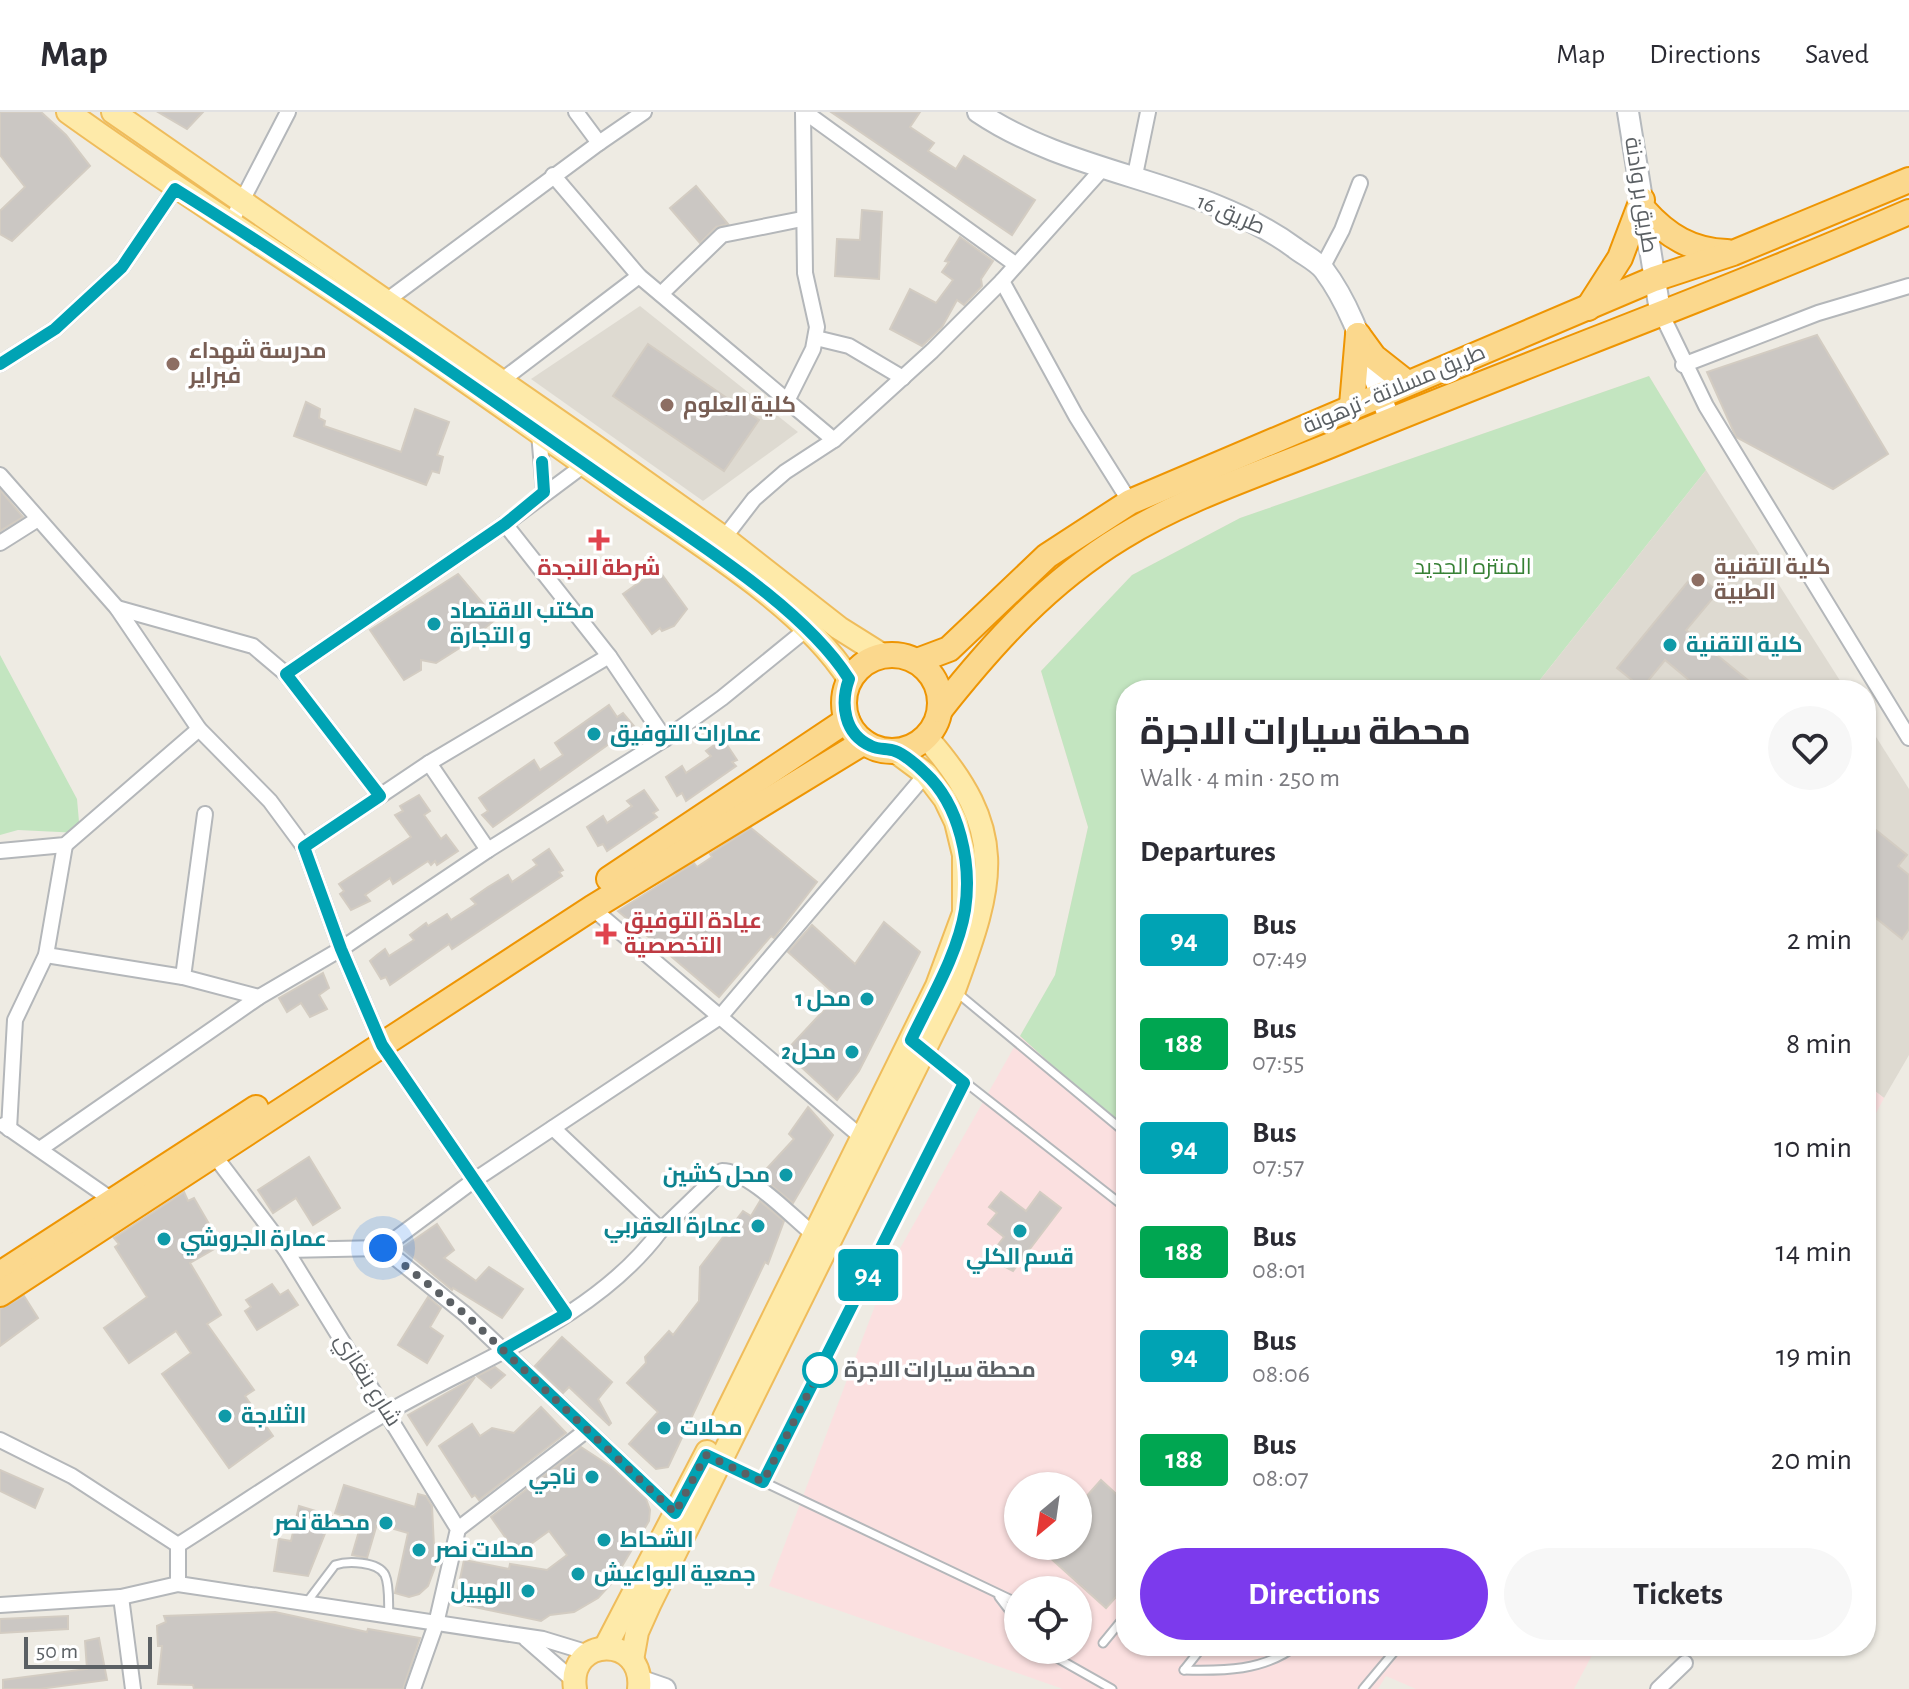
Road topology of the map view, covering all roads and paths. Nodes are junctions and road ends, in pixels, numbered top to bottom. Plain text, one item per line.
1 (68, 112) edge
2 (113, 112) edge
3 (288, 112) edge
4 (576, 112) edge
5 (644, 112) edge
6 (804, 112) edge
7 (978, 112) edge
8 (1148, 112) edge
9 (1627, 113) edge
10 (599, 143) junction
11 (1104, 167) junction
12 (553, 175) junction
13 (1135, 175) junction
14 (1909, 180) edge
15 (1360, 183) dead end
16 (175, 189) junction
17 (243, 200) junction
18 (1643, 205) junction
19 (1909, 212) edge
20 (802, 219) junction
21 (230, 224) junction
22 (1733, 253) junction
23 (1015, 264) junction
24 (1322, 268) junction
25 (639, 276) junction
26 (1654, 279) junction
27 (1002, 281) junction
28 (1909, 286) edge
29 (661, 294) junction
30 (386, 301) junction
31 (1587, 310) junction
32 (1660, 311) junction
33 (1358, 335) junction
34 (816, 338) junction
35 (0, 364) edge
36 (1683, 365) junction
37 (903, 378) junction
38 (501, 381) junction
39 (1407, 383) junction
40 (1380, 394) junction
41 (788, 399) junction
42 (1352, 405) junction
43 (1390, 420) junction
44 (539, 433) junction
45 (834, 440) junction
46 (584, 465) junction
47 (0, 475) edge
48 (544, 492) junction
49 (1130, 502) junction
50 (38, 519) junction
51 (505, 524) junction
52 (724, 538) junction
53 (0, 543) edge
54 (117, 608) junction
55 (808, 628) junction
56 (882, 655) junction
57 (609, 656) junction
58 (917, 661) junction
59 (286, 674) junction
60 (849, 679) junction
61 (1874, 680) edge
62 (1876, 684) edge
63 (940, 710) junction
64 (847, 720) junction
65 (199, 729) junction
66 (926, 737) junction
67 (1909, 738) edge
68 (665, 739) junction
69 (864, 742) junction
70 (895, 751) junction
71 (429, 763) junction
72 (926, 774) junction
73 (380, 796) junction
74 (205, 814) dead end
75 (65, 845) junction
76 (304, 847) junction
77 (488, 850) junction
78 (0, 851) edge
79 (592, 908) junction
80 (341, 949) junction
81 (46, 955) junction
82 (183, 977) junction
83 (954, 990) junction
84 (259, 997) junction
85 (720, 1017) junction
86 (15, 1020) junction
87 (0, 1025) edge
88 (379, 1038) junction
89 (917, 1044) junction
90 (964, 1083) junction
91 (1116, 1125) edge
92 (4, 1126) edge
93 (553, 1128) junction
94 (869, 1143) junction
95 (40, 1149) junction
96 (214, 1155) junction
97 (473, 1181) junction
98 (112, 1200) junction
99 (1116, 1201) edge
100 (661, 1230) junction
101 (812, 1233) junction
102 (383, 1248) junction
103 (286, 1250) junction
104 (0, 1274) edge
105 (0, 1294) edge
106 (566, 1314) junction
107 (503, 1350) junction
108 (388, 1412) junction
109 (587, 1430) junction
110 (0, 1440) edge
111 (713, 1458) junction
112 (763, 1482) junction
113 (675, 1513) junction
114 (458, 1529) junction
115 (178, 1545) junction
116 (178, 1584) junction
117 (998, 1595) junction
118 (121, 1597) junction
119 (1004, 1597) edge
120 (307, 1602) junction
121 (1004, 1603) edge
122 (0, 1605) edge
123 (389, 1616) junction
124 (436, 1624) junction
125 (1116, 1627) edge
126 (526, 1639) junction
127 (1103, 1643) dead end
128 (597, 1651) junction
129 (1195, 1656) edge
130 (1282, 1656) edge
131 (1391, 1656) edge
132 (1685, 1663) dead end
133 (1068, 1664) edge
134 (637, 1676) edge
135 (574, 1685) edge
136 (133, 1689) edge
137 (413, 1689) edge
138 (665, 1689) edge
139 (1112, 1689) edge
140 (1363, 1689) edge
141 (1658, 1689) edge

1 - 16 main road
2 - 17 main road
3 - 17 street
4 - 10 street
5 - 10 street
6 - 20 street
6 - 23 street
7 - 11 street, طريق 16
8 - 13 street
9 - 18 street, طريق بر وادنة
10 - 12 street
11 - 13 street, طريق 16
11 - 23 street
12 - 25 street
12 - 30 street
13 - 24 street, طريق 16
14 - 22 highway, طريق مسلاتة - ترهونة
15 - 24 street
16 - 21 main road
16 - 35 street
17 - 21 street
17 - 30 main road
18 - 22 highway
18 - 26 street, طريق بر وادنة
18 - 31 highway
19 - 32 highway, طريق مسلاتة - ترهونة
20 - 29 street
20 - 34 street
21 - 44 main road
22 - 26 highway, طريق مسلاتة - ترهونة
23 - 27 street
24 - 33 street, طريق 16
25 - 29 street
25 - 38 street
26 - 31 highway, طريق مسلاتة - ترهونة
26 - 32 street, طريق بر وادنة
27 - 37 street
27 - 49 street
28 - 36 street
29 - 41 street
30 - 38 main road
31 - 39 highway, طريق مسلاتة - ترهونة
32 - 36 street
32 - 43 highway, طريق مسلاتة - ترهونة
33 - 39 highway
33 - 40 street, طريق 16
33 - 42 highway
34 - 37 street
34 - 41 street
36 - 61 street
37 - 45 street
38 - 52 main road
39 - 40 highway, طريق مسلاتة - ترهونة
40 - 42 highway, طريق مسلاتة - ترهونة
40 - 43 street, طريق 16
41 - 45 street
42 - 49 highway, طريق مسلاتة - ترهونة
43 - 63 highway, طريق مسلاتة - ترهونة
44 - 46 main road
44 - 48 street
45 - 52 street
46 - 48 street
46 - 55 main road
47 - 50 street
48 - 51 street
49 - 58 highway, طريق مسلاتة - ترهونة
50 - 53 street
50 - 54 street
51 - 57 street
51 - 59 street
52 - 56 main road
54 - 59 street
54 - 65 street
55 - 60 main road
55 - 68 street
56 - 58 highway
56 - 60 highway
57 - 68 street
57 - 71 street
58 - 63 highway
59 - 73 street
60 - 64 highway
62 - 67 street
63 - 66 highway
64 - 69 highway
64 - 88 highway
65 - 75 street
65 - 76 street
66 - 70 highway
66 - 83 main road
68 - 77 street
69 - 70 highway
69 - 79 highway
70 - 72 main road
71 - 73 street
71 - 77 street
72 - 85 street
72 - 89 main road
73 - 76 street
74 - 82 street
75 - 78 street
75 - 81 street
76 - 80 street
77 - 80 street
79 - 85 street
79 - 88 highway
80 - 84 street
80 - 88 street
81 - 82 street
81 - 86 street
82 - 84 street
83 - 89 main road
83 - 91 lane
84 - 95 street
85 - 93 street
85 - 94 street
86 - 87 street
86 - 92 street
88 - 96 highway
88 - 97 street
88 - 98 highway
89 - 90 lane
89 - 94 main road
90 - 99 lane
90 - 112 lane
92 - 95 street
93 - 97 street
93 - 100 street
94 - 101 main road
94 - 111 main road
95 - 98 street
96 - 103 street, شارع بنغازي
96 - 105 highway
97 - 102 street
97 - 106 street
98 - 104 highway
100 - 101 street
100 - 106 street
101 - 111 main road
102 - 103 street
102 - 107 street
103 - 108 street, شارع بنغازي
106 - 107 street
107 - 108 street
107 - 109 street
108 - 114 street, شارع بنغازي
108 - 115 street
109 - 113 street
109 - 114 street
110 - 115 street
111 - 112 lane
111 - 113 main road
111 - 134 main road
112 - 117 lane
113 - 128 main road
114 - 124 street
115 - 116 street
116 - 118 street
116 - 120 street
117 - 119 lane
117 - 121 lane
118 - 122 street
118 - 136 street
120 - 123 street
120 - 123 lane
123 - 124 street
124 - 126 street
124 - 137 street
125 - 127 lane
126 - 128 street
126 - 135 street
128 - 134 main road
128 - 135 main road
129 - 130 lane
131 - 140 lane
132 - 141 street
133 - 139 lane
134 - 138 street

